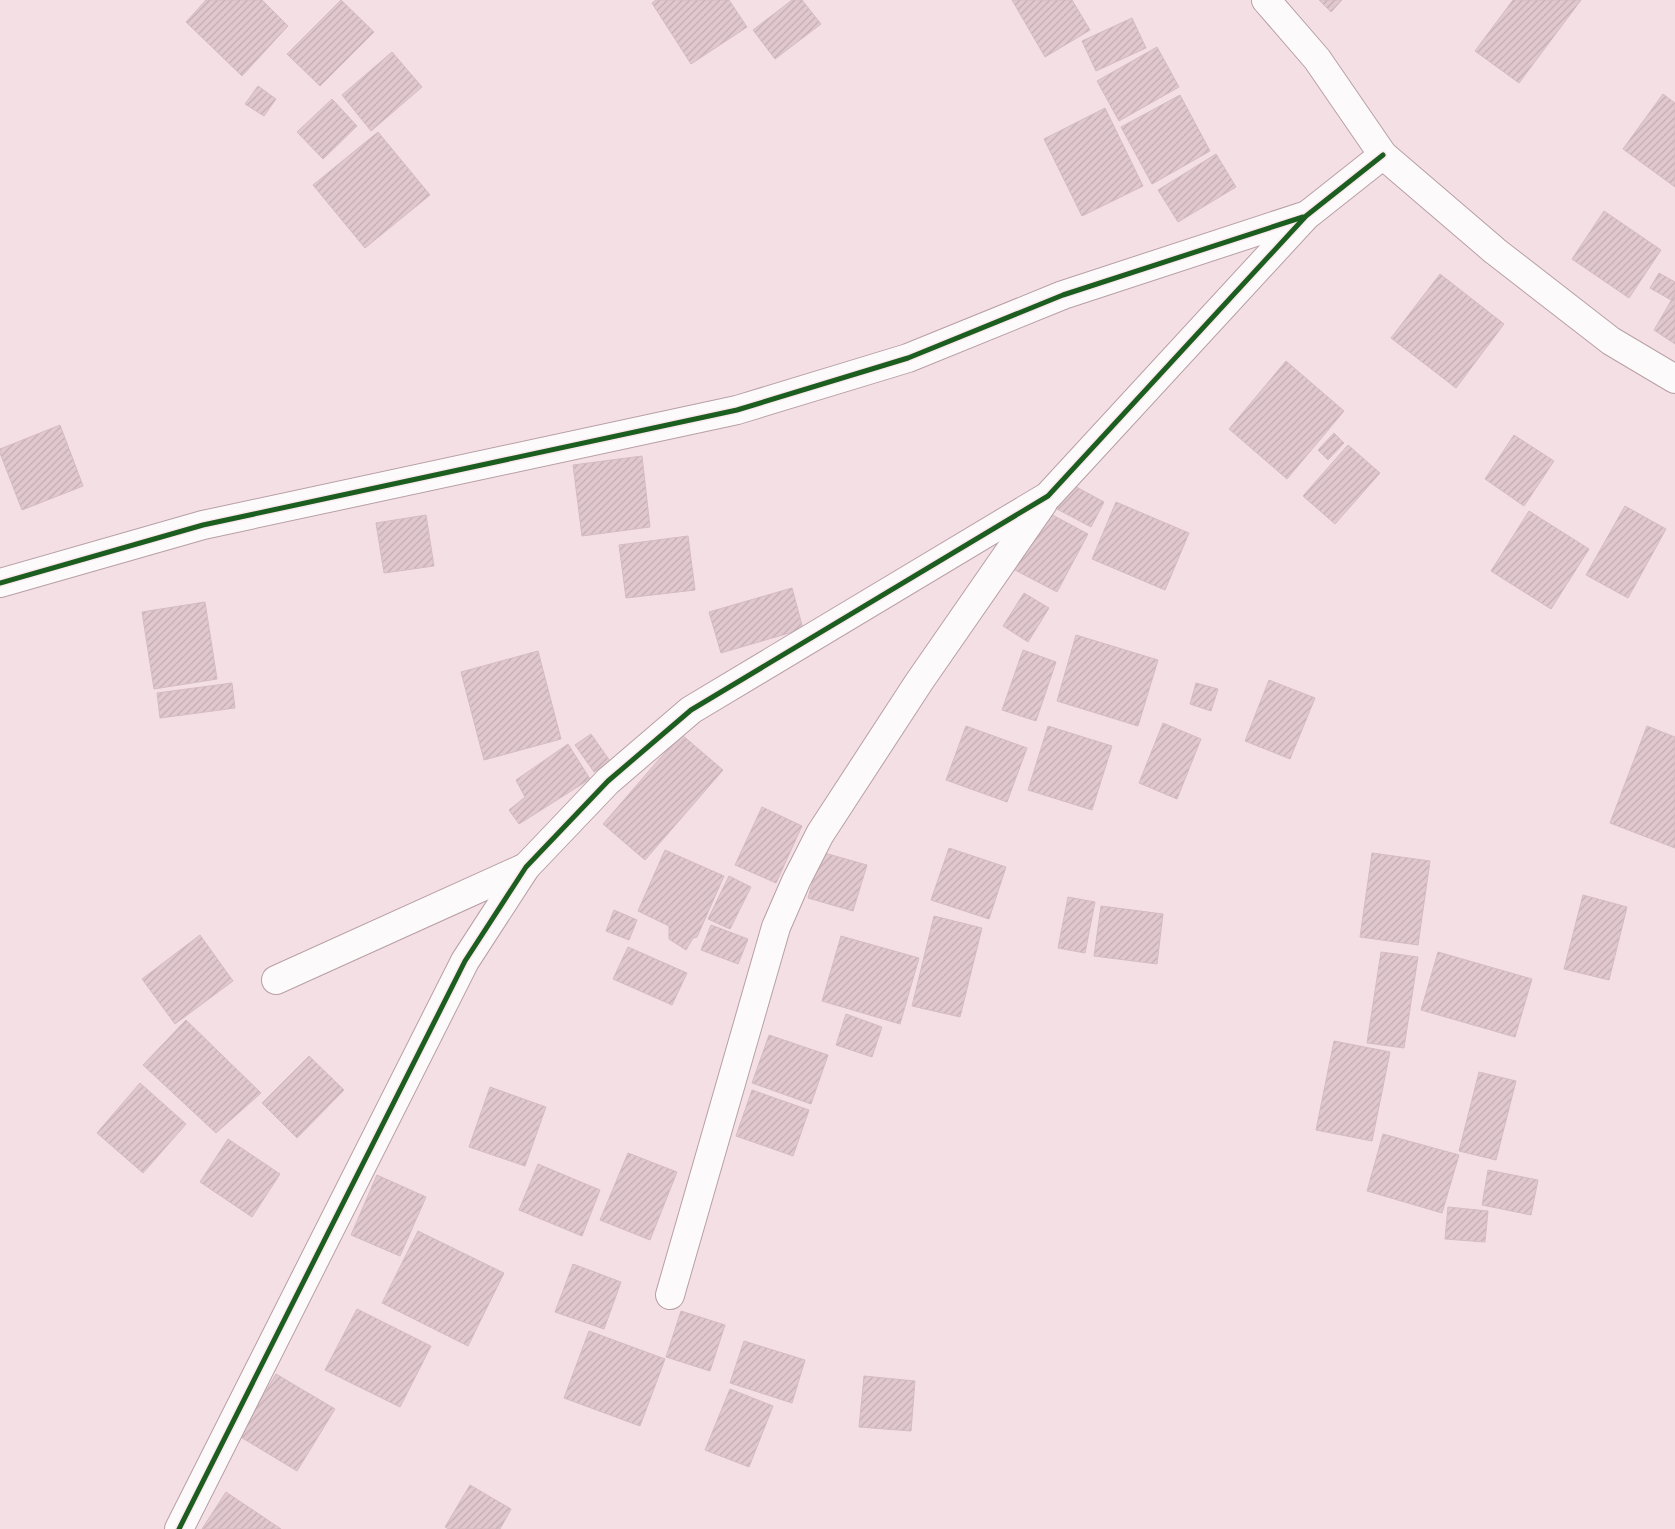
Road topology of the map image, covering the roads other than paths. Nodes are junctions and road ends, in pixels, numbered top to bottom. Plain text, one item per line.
1 (1266, 0) edge
2 (1383, 155) junction
3 (1306, 216) junction
4 (1675, 379) edge
5 (1048, 496) junction
6 (0, 583) edge
7 (526, 867) junction
8 (276, 980) dead end
9 (670, 1295) dead end
10 (179, 1529) edge

1 - 2 street
2 - 3 street
2 - 4 street
3 - 5 street
3 - 6 street
5 - 7 street
5 - 9 street
7 - 8 street
7 - 10 street

